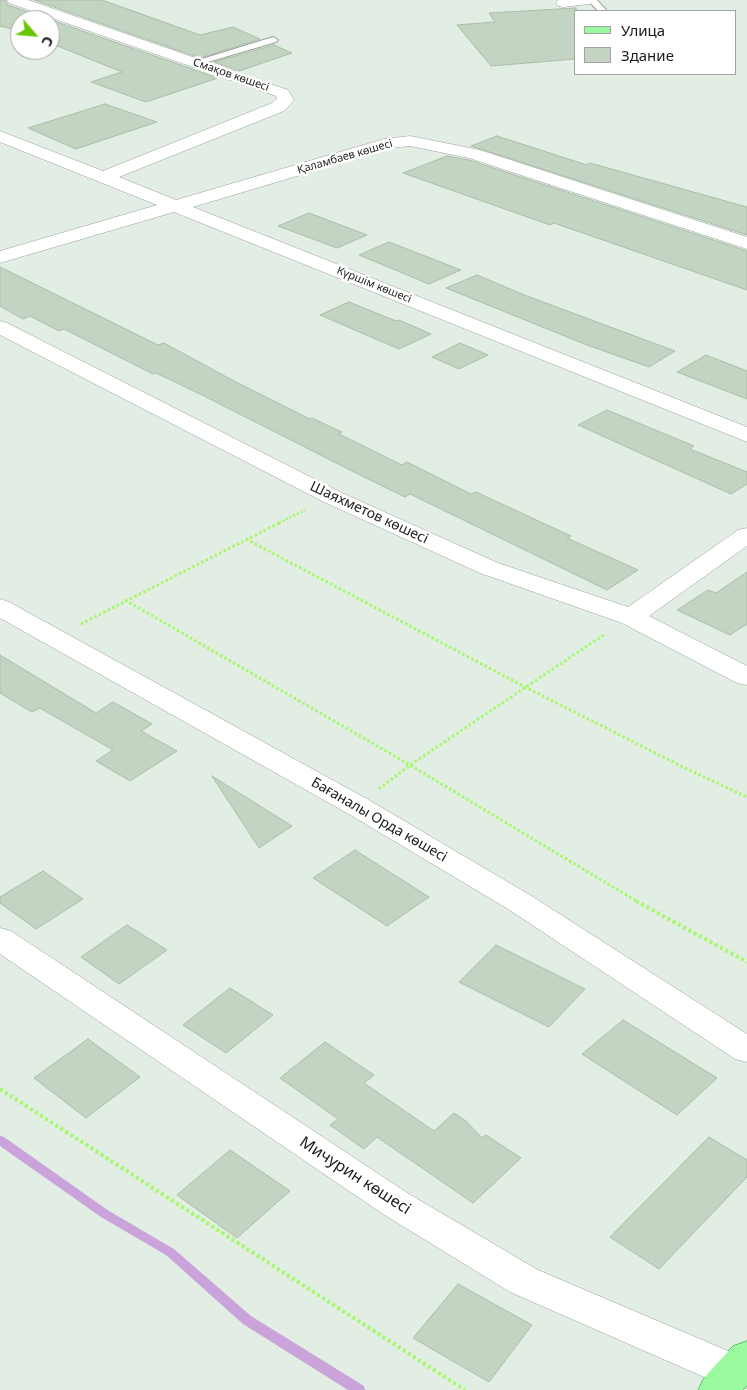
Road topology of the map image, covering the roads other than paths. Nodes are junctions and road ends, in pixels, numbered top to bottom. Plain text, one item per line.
1 (14, 0) edge
2 (590, 0) edge
3 (563, 3) dead end
4 (603, 10) edge
5 (273, 40) dead end
6 (194, 62) junction
7 (0, 136) edge
8 (104, 177) junction
9 (176, 206) junction
10 (747, 243) edge
11 (0, 257) edge
12 (0, 327) edge
13 (747, 435) edge
14 (747, 535) edge
15 (0, 607) edge
16 (631, 617) junction
17 (747, 677) edge
18 (0, 938) edge
19 (747, 1050) edge
20 (733, 1373) edge

1 - 6 street, Смақов көшесі
2 - 3 street
2 - 4 lane
5 - 6 lane
6 - 8 street, Смақов көшесі
7 - 8 street, Күршім көшесі
8 - 9 street, Күршім көшесі
9 - 10 street, Қаламбаев көшесі
9 - 11 street, Қаламбаев көшесі
9 - 13 street, Күршім көшесі
12 - 16 street, Шаяхметов көшесі
14 - 16 street
15 - 19 street, Бағаналы Орда көшесі
16 - 17 street, Шаяхметов көшесі
18 - 20 street, Мичурин көшесі

